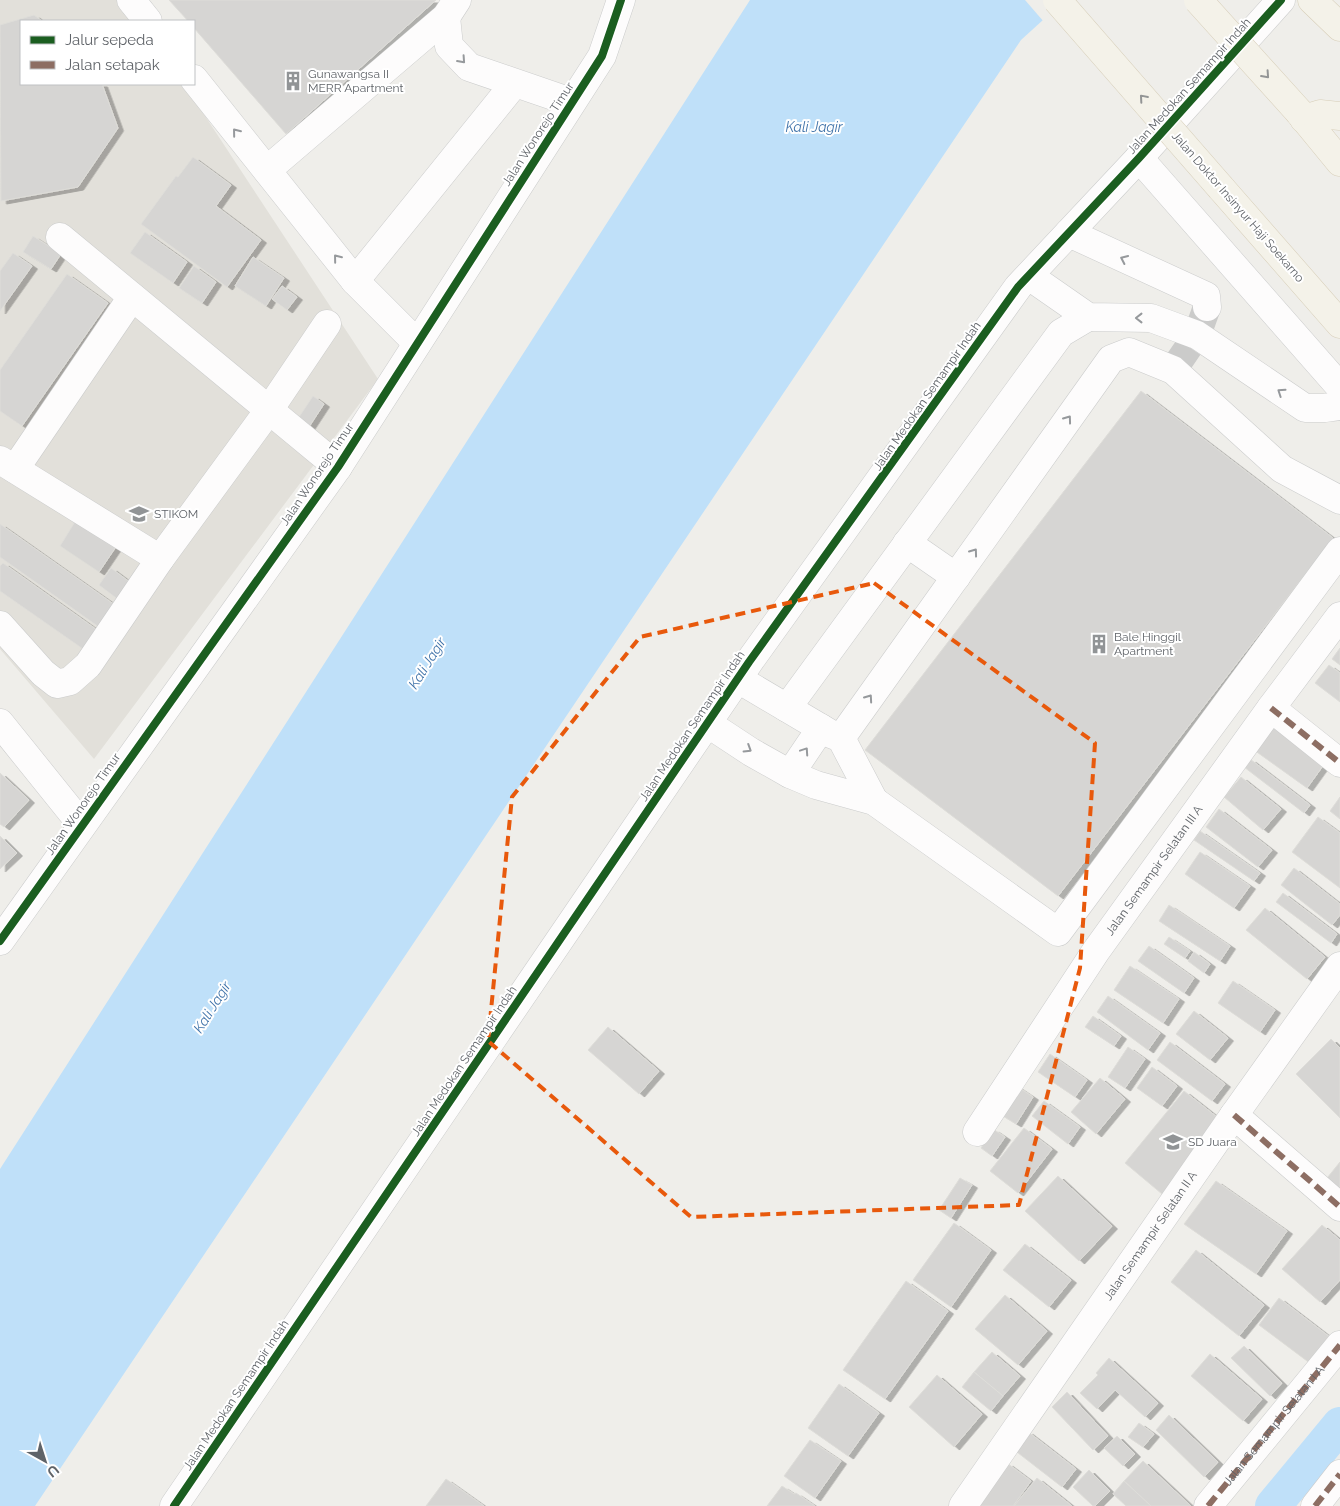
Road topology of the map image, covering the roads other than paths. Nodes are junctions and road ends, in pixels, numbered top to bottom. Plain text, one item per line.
1 (131, 0) edge
2 (621, 0) edge
3 (1057, 0) edge
4 (1198, 0) edge
5 (1281, 0) edge
6 (1312, 0) edge
7 (451, 8) edge
8 (147, 20) edge
9 (1340, 27) edge
10 (195, 79) edge
11 (514, 84) junction
12 (571, 102) junction
13 (1301, 116) junction
14 (1340, 116) edge
15 (1139, 158) junction
16 (1340, 162) edge
17 (267, 170) junction
18 (1069, 233) junction
19 (60, 238) dead end
20 (1029, 276) junction
21 (355, 281) junction
22 (132, 297) junction
23 (1207, 308) dead end
24 (1088, 317) junction
25 (327, 324) dead end
26 (1340, 324) edge
27 (417, 343) junction
28 (1335, 400) edge
29 (269, 410) junction
30 (7, 465) edge
31 (338, 467) junction
32 (1340, 500) edge
33 (907, 543) junction
34 (1340, 551) edge
35 (160, 559) junction
36 (956, 577) junction
37 (1340, 616) edge
38 (0, 625) edge
39 (738, 679) junction
40 (787, 708) junction
41 (1271, 708) junction
42 (0, 722) edge
43 (707, 723) junction
44 (831, 733) junction
45 (1340, 763) edge
46 (790, 774) junction
47 (874, 801) junction
48 (82, 825) junction
49 (0, 941) edge
50 (1340, 966) edge
51 (1234, 1115) junction
52 (978, 1132) dead end
53 (1340, 1207) edge
54 (1340, 1346) edge
55 (1340, 1474) edge
56 (174, 1506) edge
57 (963, 1506) edge
58 (1208, 1506) edge
59 (1315, 1506) edge

1 - 8 street
2 - 12 street, Jalan Wonorejo Timur
26 -> 3 main road, Jalan Doktor Insinyur Haji Soekarno, bridge
4 -> 13 main road, bridge
5 - 15 street, Jalan Medokan Semampir Indah
6 - 9 main road
7 -> 11 street
7 - 17 street
17 -> 10 street
11 - 12 street
11 - 21 street
12 - 27 street, Jalan Wonorejo Timur
13 - 14 main road
13 - 16 main road
15 - 18 street, Jalan Medokan Semampir Indah
15 - 28 street
21 -> 17 street
18 - 20 street, Jalan Medokan Semampir Indah
23 -> 18 street
19 - 22 street
20 - 24 street
20 - 39 street, Jalan Medokan Semampir Indah
21 - 27 street
22 - 29 street
22 - 30 street
28 -> 24 street
24 - 33 street
25 - 29 street
27 - 31 street, Jalan Wonorejo Timur
29 - 31 street
29 - 35 street
30 - 35 street
31 - 48 street, Jalan Wonorejo Timur
36 -> 32 street
33 - 36 street
33 - 40 street
34 - 47 street
35 - 38 street
44 -> 36 street
37 - 41 street, Jalan Semampir Selatan III A
39 - 40 street
39 - 43 street, Jalan Medokan Semampir Indah
40 - 44 street
41 - 45 street
41 - 52 street, Jalan Semampir Selatan III A
42 - 48 street
43 -> 46 street
43 - 56 street, Jalan Medokan Semampir Indah
46 -> 44 street
44 - 47 street
46 - 47 street
48 - 49 street, Jalan Wonorejo Timur
50 - 51 street, Jalan Semampir Selatan II A
51 - 53 street
51 - 57 street, Jalan Semampir Selatan II A
54 - 58 street, Jalan Semampir Selatan I A
55 - 59 street

